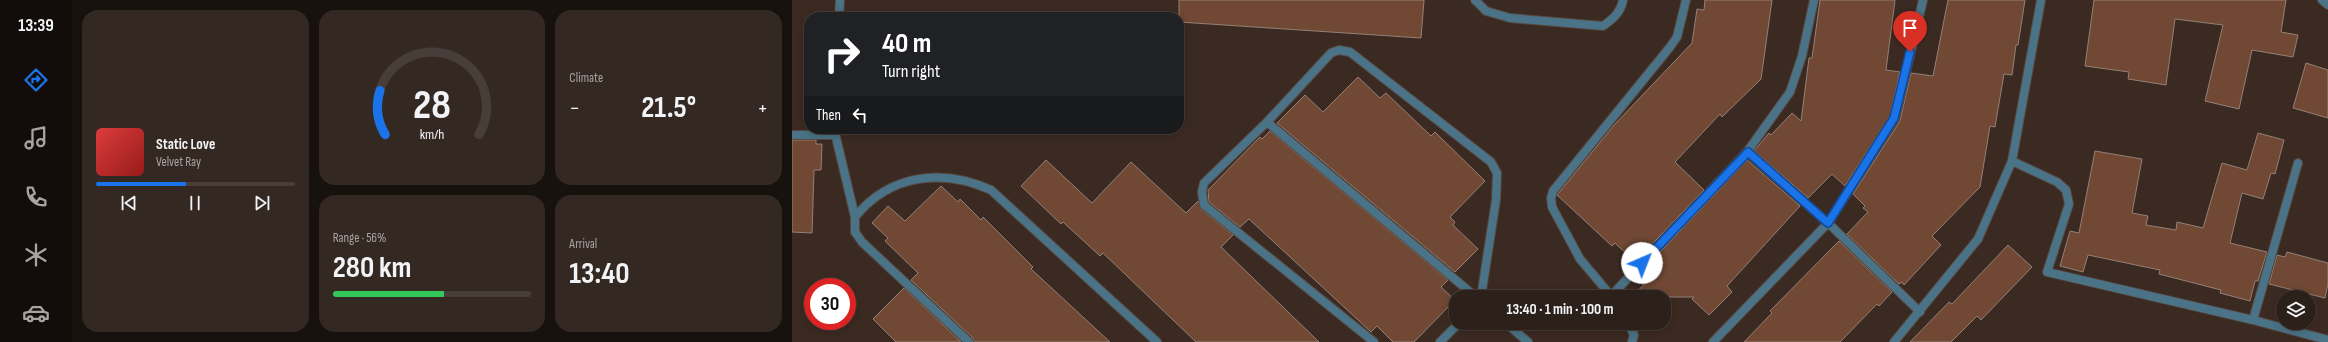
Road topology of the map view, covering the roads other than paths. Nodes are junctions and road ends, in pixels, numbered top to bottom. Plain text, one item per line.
1 (840, 0) edge
2 (1475, 0) edge
3 (1623, 0) edge
4 (1686, 0) edge
5 (1814, 0) edge
6 (1923, 0) edge
7 (2041, 0) edge
8 (2322, 0) edge
9 (2328, 5) edge
10 (839, 12) edge
11 (1267, 122) junction
12 (806, 134) edge
13 (834, 134) edge
14 (792, 135) edge
15 (1748, 152) junction
16 (2012, 161) junction
17 (2298, 163) dead end
18 (855, 217) junction
19 (1828, 223) junction
20 (1468, 290) edge
21 (1482, 290) edge
22 (1606, 290) edge
23 (1617, 290) edge
24 (1920, 312) junction
25 (2253, 320) junction
26 (1451, 330) edge
27 (1514, 330) edge
28 (1632, 330) edge
29 (2328, 340) edge
30 (969, 342) edge
31 (1157, 342) edge
32 (1374, 342) edge
33 (1440, 342) edge
34 (1528, 342) edge
35 (1632, 342) edge
36 (1713, 342) edge
37 (1894, 342) edge

1 - 10 street
2 - 3 street
4 - 22 street
5 - 15 street
6 - 19 street
7 - 16 street
8 - 9 street
11 - 20 street
11 - 21 street
11 - 32 street
12 - 14 street
13 - 18 street
15 - 19 street
15 - 23 street
16 - 24 street
16 - 25 street
17 - 25 street
18 - 30 street
18 - 31 street
19 - 24 street
19 - 36 street
24 - 37 street
25 - 29 street
26 - 33 street
27 - 34 street
28 - 35 street

